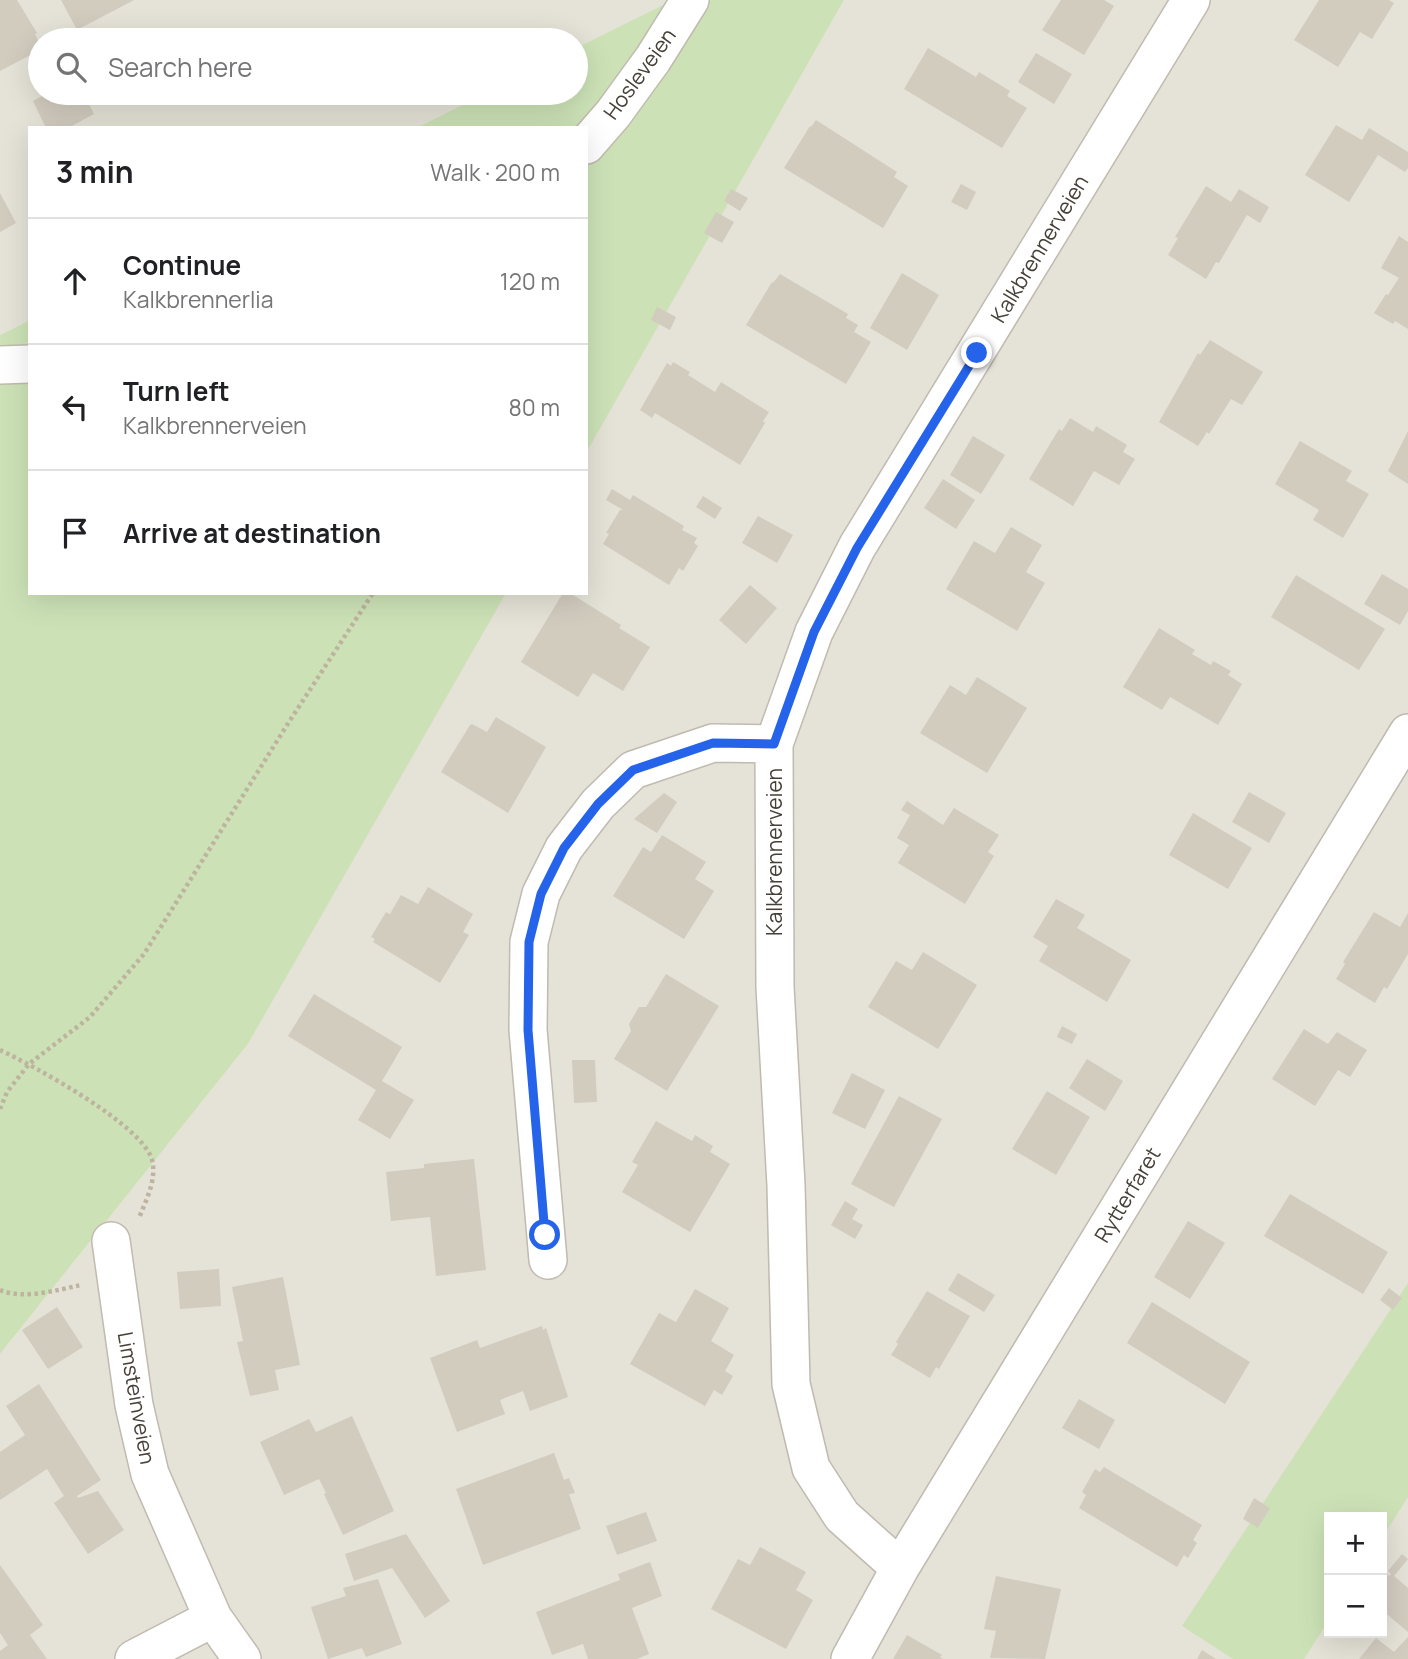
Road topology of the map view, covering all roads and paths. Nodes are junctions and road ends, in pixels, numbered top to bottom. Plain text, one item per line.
1 (690, 0) edge
2 (1191, 0) edge
3 (588, 143) edge
4 (28, 364) edge
5 (0, 365) edge
6 (372, 595) edge
7 (1408, 733) edge
8 (774, 744) junction
9 (0, 1050) edge
10 (29, 1064) junction
11 (0, 1109) edge
12 (111, 1241) joint
13 (548, 1260) dead end
14 (117, 1279) junction
15 (0, 1290) edge
16 (900, 1568) junction
17 (213, 1618) junction
18 (134, 1659) edge
19 (242, 1659) edge
20 (850, 1659) edge

1 - 3 street, Hosleveien
2 - 8 street, Kalkbrennerveien
4 - 5 street
6 - 10 path
7 - 16 street, Rytterfaret
8 - 13 street
8 - 16 street, Kalkbrennerveien
9 - 10 path
10 - 11 path
10 - 12 path
12 - 14 street, Limsteinveien
14 - 15 path
14 - 17 street, Limsteinveien
16 - 20 street, Rytterfaret
17 - 18 street
17 - 19 street, Limsteinveien

